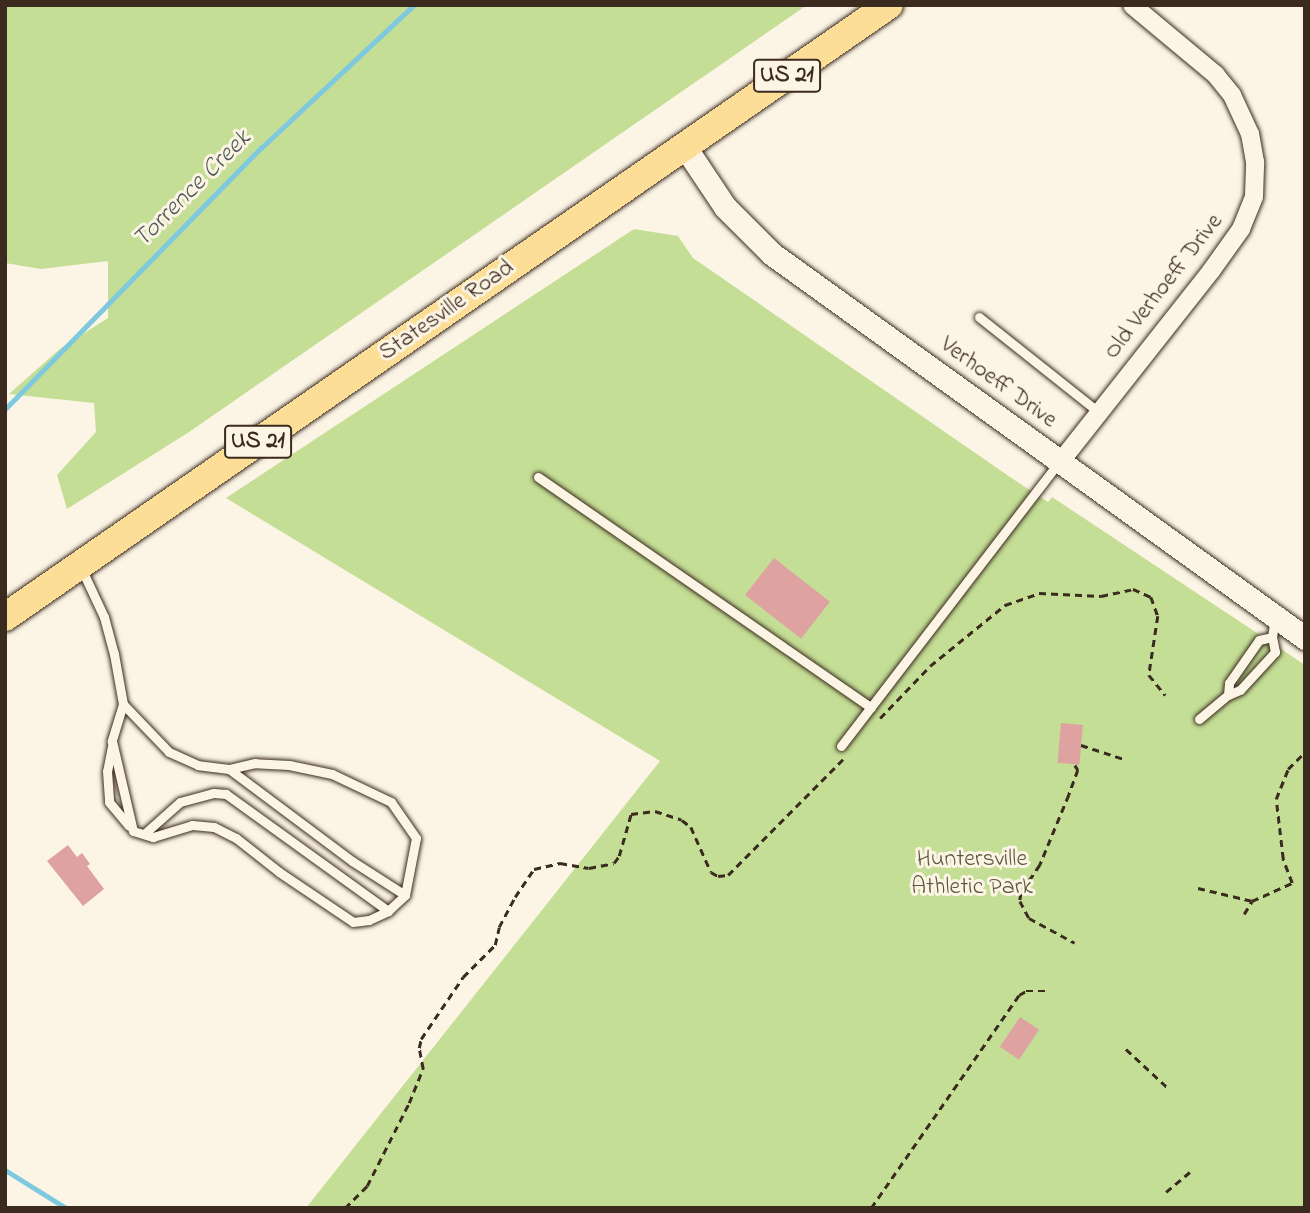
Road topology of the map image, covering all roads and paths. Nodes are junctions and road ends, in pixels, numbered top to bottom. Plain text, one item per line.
1 (889, 5) edge
2 (1132, 5) edge
3 (685, 147) junction
4 (979, 317) dead end
5 (1097, 411) junction
6 (1060, 461) junction
7 (538, 477) dead end
8 (80, 565) junction
9 (5, 617) edge
10 (1274, 627) junction
11 (1305, 638) edge
12 (1165, 695) dead end
13 (1227, 695) junction
14 (122, 704) junction
15 (871, 708) junction
16 (1199, 719) dead end
17 (876, 723) dead end
18 (113, 741) junction
19 (1080, 745) dead end
20 (841, 747) dead end
21 (1305, 752) edge
22 (845, 757) dead end
23 (1127, 760) dead end
24 (1075, 765) dead end
25 (229, 769) junction
26 (132, 831) junction
27 (144, 834) junction
28 (1198, 888) dead end
29 (405, 895) junction
30 (1252, 901) junction
31 (388, 911) junction
32 (1244, 914) dead end
33 (1075, 943) dead end
34 (1050, 991) dead end
35 (1126, 1049) dead end
36 (1167, 1087) dead end
37 (1190, 1172) dead end
38 (1166, 1192) dead end
39 (345, 1208) edge
40 (871, 1208) edge

1 - 3 main road, Statesville Road / US 21
2 - 5 street, Old Verhoeff Drive
3 - 6 street, Verhoeff Drive
3 - 8 main road, Statesville Road / US 21
4 - 5 lane
5 - 6 street, Old Verhoeff Drive
6 - 10 street, Verhoeff Drive
6 - 15 lane
7 - 15 lane
8 - 9 main road, Statesville Road / US 21
8 - 14 lane
10 - 11 street, Verhoeff Drive
10 - 13 lane
10 - 13 lane
12 - 17 path
13 - 16 lane
14 - 18 lane
14 - 25 lane
15 - 20 lane
18 - 26 lane
18 - 26 lane
19 - 23 path
21 - 30 path
22 - 39 path
24 - 33 path
25 - 29 lane
25 - 29 lane
26 - 27 lane
27 - 31 lane
27 - 31 lane
28 - 30 path
29 - 31 lane
30 - 32 path
34 - 40 path
35 - 36 path
37 - 38 path

